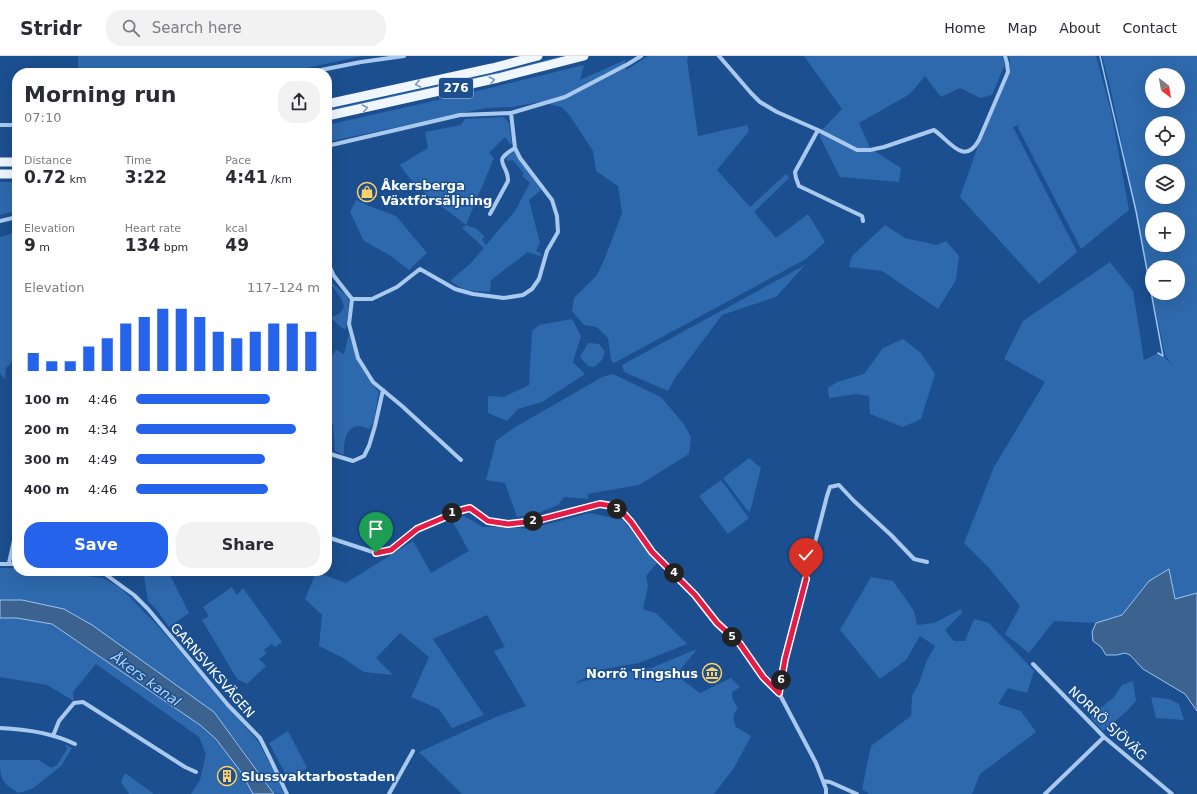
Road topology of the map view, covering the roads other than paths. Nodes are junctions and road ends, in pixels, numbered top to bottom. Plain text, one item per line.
1 (404, 56) edge
2 (538, 56) edge
3 (584, 56) edge
4 (641, 56) edge
5 (719, 56) edge
6 (1005, 56) edge
7 (331, 68) edge
8 (332, 103) edge
9 (511, 113) junction
10 (332, 115) edge
11 (0, 125) edge
12 (12, 125) edge
13 (818, 130) junction
14 (332, 145) edge
15 (515, 148) junction
16 (0, 162) edge
17 (12, 162) edge
18 (0, 174) edge
19 (12, 174) edge
20 (490, 214) dead end
21 (12, 218) edge
22 (0, 221) edge
23 (863, 221) dead end
24 (332, 272) edge
25 (394, 283) dead end
26 (396, 288) junction
27 (352, 299) junction
28 (383, 390) junction
29 (332, 455) edge
30 (461, 460) dead end
31 (332, 539) edge
32 (12, 550) edge
33 (927, 562) dead end
34 (9, 563) junction
35 (12, 563) edge
36 (0, 564) edge
37 (107, 576) edge
38 (1033, 664) dead end
39 (779, 693) junction
40 (0, 728) edge
41 (53, 736) junction
42 (1104, 737) junction
43 (76, 744) dead end
44 (413, 751) dead end
45 (196, 772) dead end
46 (823, 781) junction
47 (287, 794) edge
48 (389, 794) edge
49 (826, 794) edge
50 (857, 794) edge
51 (1045, 794) edge
52 (1172, 794) edge

1 - 7 street
2 -> 8 main road, 276
10 -> 3 main road, 276
4 - 9 street
5 - 13 street
6 - 13 street
9 - 14 street
9 - 15 street
11 - 12 street
13 - 23 street
15 - 20 street
15 - 26 street
16 - 17 main road
18 - 19 main road
21 - 22 street
24 - 27 street
25 - 26 street
26 - 27 street
27 - 28 street
28 - 29 street
28 - 30 street
31 - 39 street
32 - 34 street
33 - 39 street
34 - 35 street
34 - 36 street
37 - 47 street, GARNSVIKSVÄGEN
38 - 42 street, NORRÖ SJÖVÄG
39 - 46 street
40 - 41 street
41 - 43 street
41 - 45 street
42 - 51 street
42 - 52 street, NORRÖ SJÖVÄG
44 - 48 street
46 - 49 street
46 - 50 street

